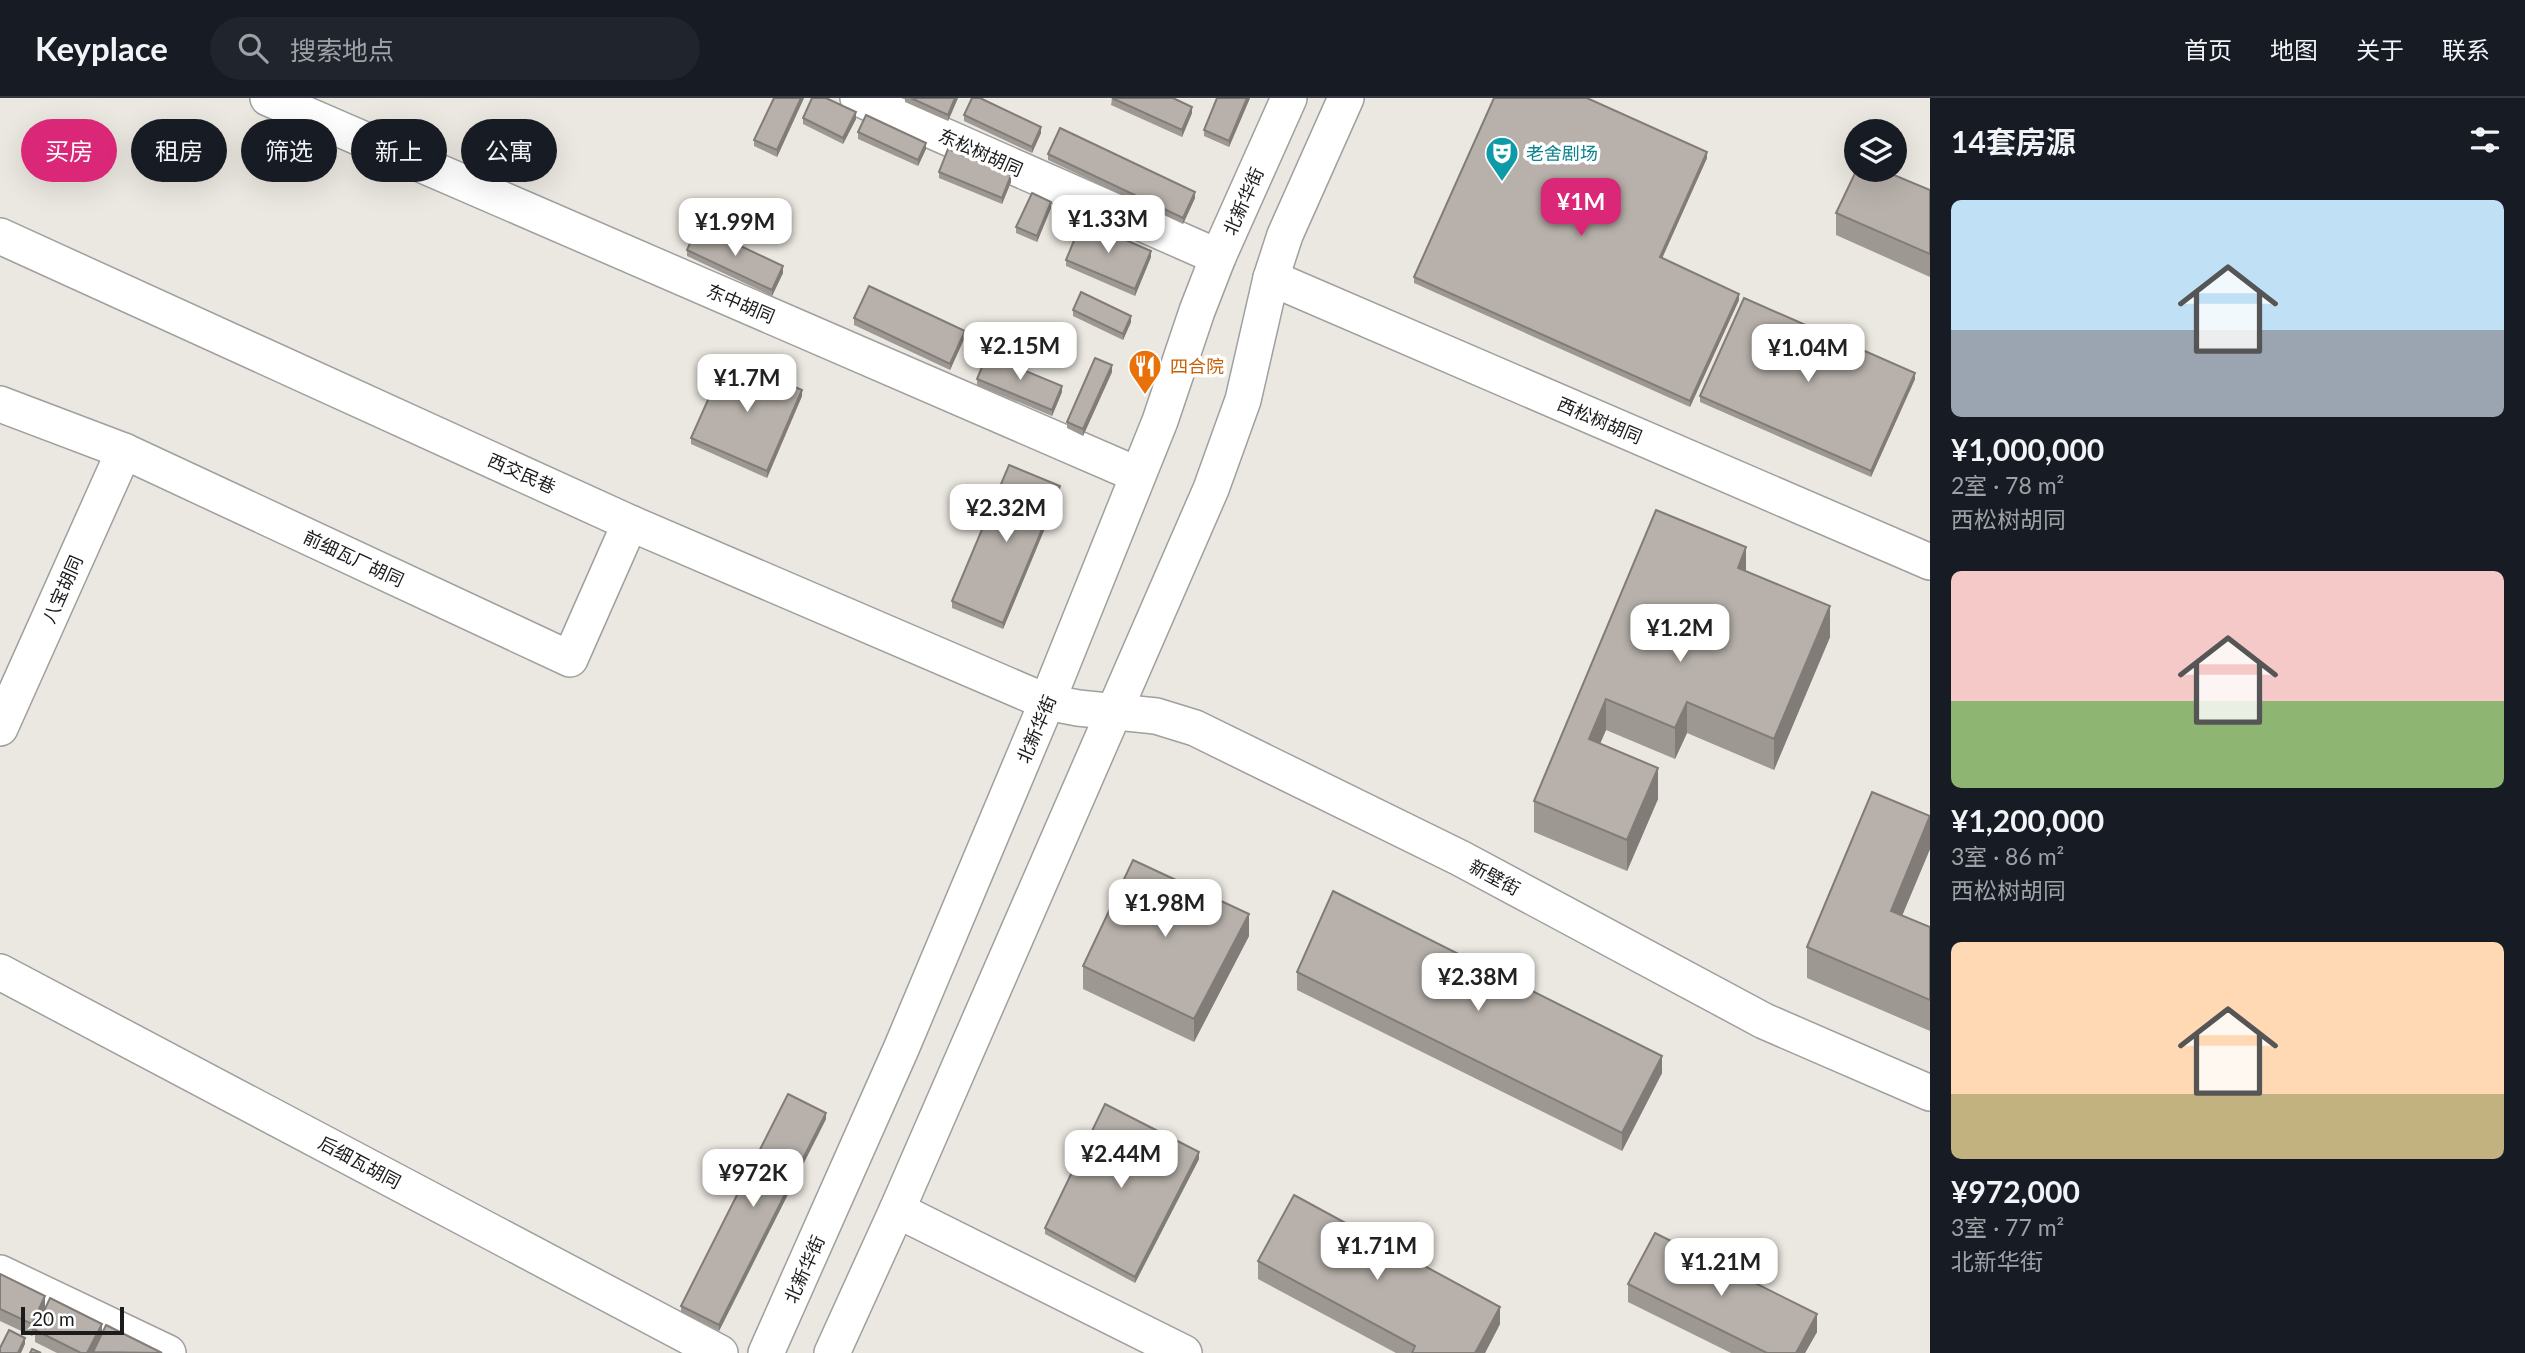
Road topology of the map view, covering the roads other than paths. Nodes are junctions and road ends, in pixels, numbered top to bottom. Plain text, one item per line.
1 (268, 98) edge
2 (859, 98) edge
3 (1289, 98) edge
4 (1346, 98) edge
5 (0, 236) edge
6 (1218, 257) junction
7 (1271, 278) junction
8 (0, 404) edge
9 (124, 451) junction
10 (1138, 475) junction
11 (630, 523) junction
12 (1930, 562) edge
13 (1047, 702) junction
14 (1112, 712) junction
15 (0, 728) edge
16 (0, 972) edge
17 (1930, 1093) edge
18 (897, 1210) junction
19 (0, 1273) edge
20 (168, 1353) edge
21 (720, 1353) edge
22 (766, 1353) edge
23 (832, 1353) edge
24 (1185, 1353) edge

1 - 10 street, 东中胡同
2 - 6 street, 东松树胡同
3 - 6 street, 北新华街
4 - 7 street
5 - 11 street, 西交民巷
6 - 10 street, 北新华街
7 - 12 street, 西松树胡同
7 - 14 street
8 - 9 street, 前细瓦厂胡同
9 - 11 street, 前细瓦厂胡同
9 - 15 street, 八宝胡同
10 - 13 street, 北新华街
11 - 13 street, 西交民巷
13 - 14 street, 新壁街
13 - 22 street, 北新华街
14 - 17 street, 新壁街
14 - 18 street
16 - 21 street, 后细瓦胡同
18 - 23 street
18 - 24 street
19 - 20 street

